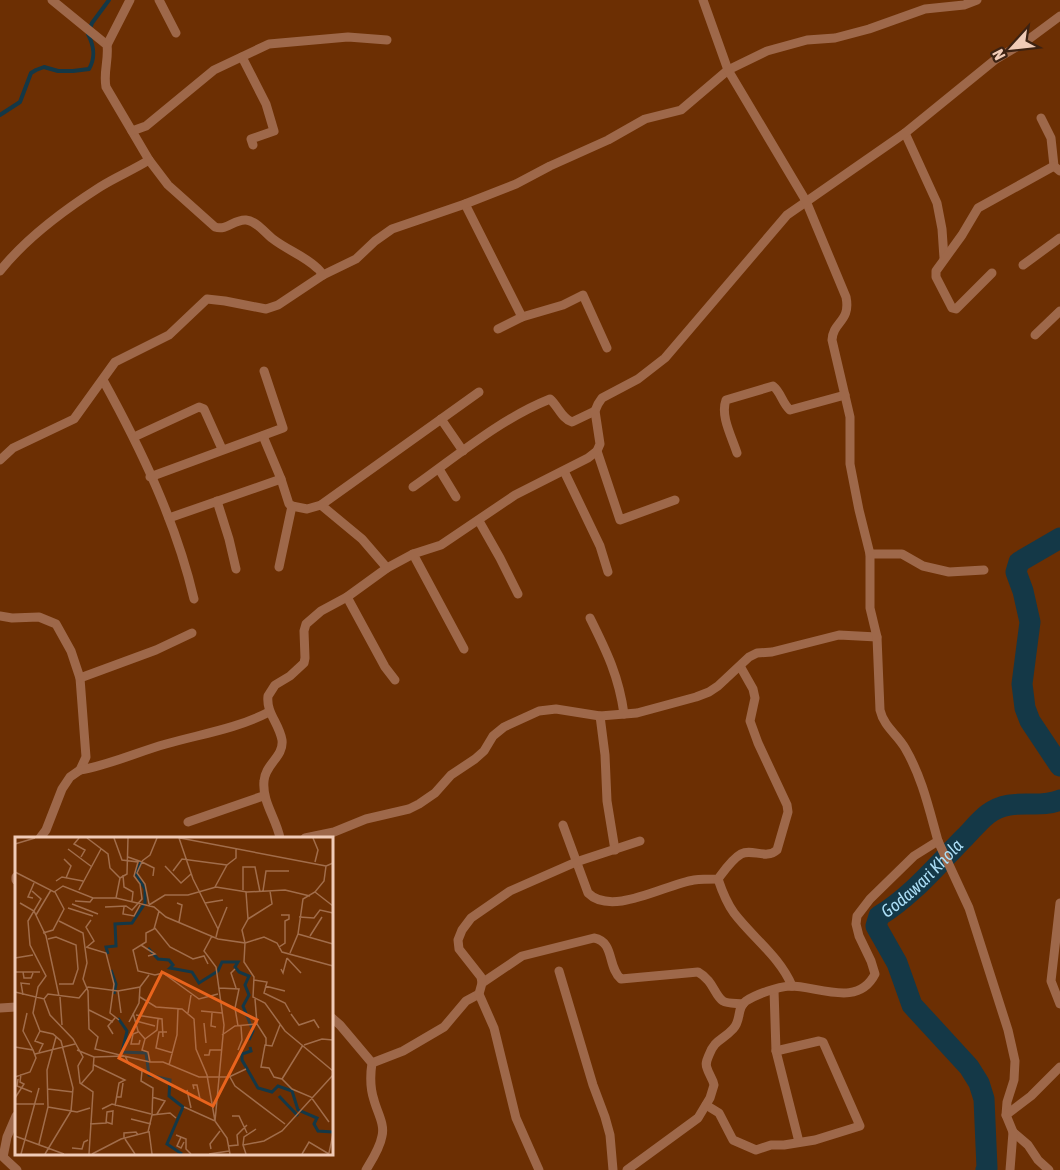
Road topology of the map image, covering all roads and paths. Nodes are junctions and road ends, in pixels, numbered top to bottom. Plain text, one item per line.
1 (52, 0) edge
2 (130, 0) edge
3 (159, 0) edge
4 (703, 0) edge
5 (977, 0) edge
6 (1060, 16) edge
7 (176, 33) dead end
8 (387, 40) dead end
9 (107, 45) junction
10 (242, 57) junction
11 (728, 70) junction
12 (1041, 118) dead end
13 (132, 131) junction
14 (905, 133) junction
15 (253, 146) dead end
16 (149, 160) junction
17 (1057, 169) edge
18 (806, 201) junction
19 (465, 204) junction
20 (1060, 238) edge
21 (944, 258) junction
22 (1023, 265) dead end
23 (0, 271) edge
24 (992, 273) dead end
25 (323, 275) junction
26 (1060, 311) edge
27 (522, 317) junction
28 (498, 329) dead end
29 (1035, 335) dead end
30 (607, 348) dead end
31 (264, 371) dead end
32 (103, 380) junction
33 (479, 392) dead end
34 (845, 395) junction
35 (594, 411) junction
36 (441, 419) junction
37 (263, 435) junction
38 (134, 437) junction
39 (222, 449) junction
40 (597, 450) junction
41 (464, 451) junction
42 (737, 453) dead end
43 (0, 460) edge
44 (439, 469) junction
45 (564, 471) junction
46 (150, 477) junction
47 (281, 479) junction
48 (413, 487) dead end
49 (456, 497) dead end
50 (675, 500) dead end
51 (217, 501) junction
52 (321, 505) junction
53 (292, 506) junction
54 (169, 518) junction
55 (479, 521) junction
56 (413, 554) junction
57 (870, 554) junction
58 (279, 567) dead end
59 (387, 568) junction
60 (236, 569) dead end
61 (984, 570) dead end
62 (608, 572) dead end
63 (518, 594) dead end
64 (347, 597) junction
65 (194, 599) dead end
66 (0, 616) edge
67 (590, 618) dead end
68 (192, 633) dead end
69 (877, 637) junction
70 (464, 649) dead end
71 (740, 666) junction
72 (80, 678) junction
73 (394, 680) dead end
74 (269, 712) junction
75 (624, 714) junction
76 (600, 716) junction
77 (80, 770) junction
78 (263, 796) junction
79 (188, 822) dead end
80 (563, 825) dead end
81 (41, 837) edge
82 (282, 837) edge
83 (310, 837) edge
84 (640, 841) dead end
85 (938, 841) junction
86 (615, 850) junction
87 (576, 862) junction
88 (718, 879) junction
89 (1060, 903) edge
90 (559, 971) dead end
91 (482, 984) junction
92 (792, 986) junction
93 (774, 990) junction
94 (479, 994) junction
95 (742, 1004) junction
96 (1060, 1004) edge
97 (15, 1007) edge
98 (0, 1008) edge
99 (333, 1019) edge
100 (776, 1051) junction
101 (372, 1063) junction
102 (1060, 1067) edge
103 (706, 1105) junction
104 (1006, 1115) junction
105 (15, 1118) edge
106 (1012, 1132) junction
107 (799, 1142) junction
108 (2, 1157) edge
109 (17, 1170) edge
110 (366, 1170) edge
111 (538, 1170) edge
112 (613, 1170) edge
113 (627, 1170) edge
114 (1010, 1170) edge
115 (1049, 1170) edge

1 - 9 street
2 - 9 street
3 - 7 street
4 - 11 street
5 - 11 street
6 - 14 street
8 - 10 street
9 - 13 street
10 - 13 street
10 - 15 street
11 - 18 street
11 - 19 street
12 - 17 street
13 - 16 street
14 - 18 street
14 - 21 street
16 - 23 street
16 - 25 street
17 - 21 street
18 - 34 street
18 - 35 street
19 - 25 street
19 - 27 street
20 - 22 street
21 - 24 street
25 - 32 street
26 - 29 street
27 - 28 street
27 - 30 street
31 - 37 street
32 - 38 street
32 - 43 street
33 - 36 street
34 - 42 street
34 - 57 street
35 - 40 street
35 - 41 street
36 - 41 street
36 - 52 street
37 - 39 street
37 - 47 street
38 - 39 street
38 - 46 street
39 - 46 street
40 - 45 street
40 - 50 street
41 - 44 street
44 - 48 street
44 - 49 street
45 - 55 street
45 - 62 street
46 - 54 street
47 - 51 street
47 - 53 street
51 - 54 street
51 - 60 street
52 - 53 street
52 - 59 street
53 - 58 street
54 - 65 street
55 - 56 street
55 - 63 street
56 - 59 street
56 - 70 street
57 - 61 street
57 - 69 street
59 - 64 street
64 - 73 street
64 - 74 street
66 - 72 street
67 - 75 street
68 - 72 street
69 - 71 street
69 - 85 street
71 - 75 street
71 - 88 street
72 - 77 street
74 - 77 street
74 - 78 street
75 - 76 street
76 - 83 street
76 - 86 street
77 - 81 street
78 - 79 street
78 - 82 street
80 - 87 street
84 - 86 street
85 - 92 street
85 - 104 street
86 - 87 street
87 - 88 street
87 - 91 street
88 - 92 street
89 - 96 street
90 - 112 street
91 - 94 street
91 - 95 street
92 - 93 street
93 - 95 street
93 - 100 street
94 - 101 street
94 - 111 street
95 - 103 street
97 - 98 street
99 - 101 street
100 - 107 street
100 - 107 street
101 - 110 street
102 - 104 street
103 - 107 street
103 - 113 street
104 - 106 street
105 - 108 street
106 - 114 street
106 - 115 street
108 - 109 street

